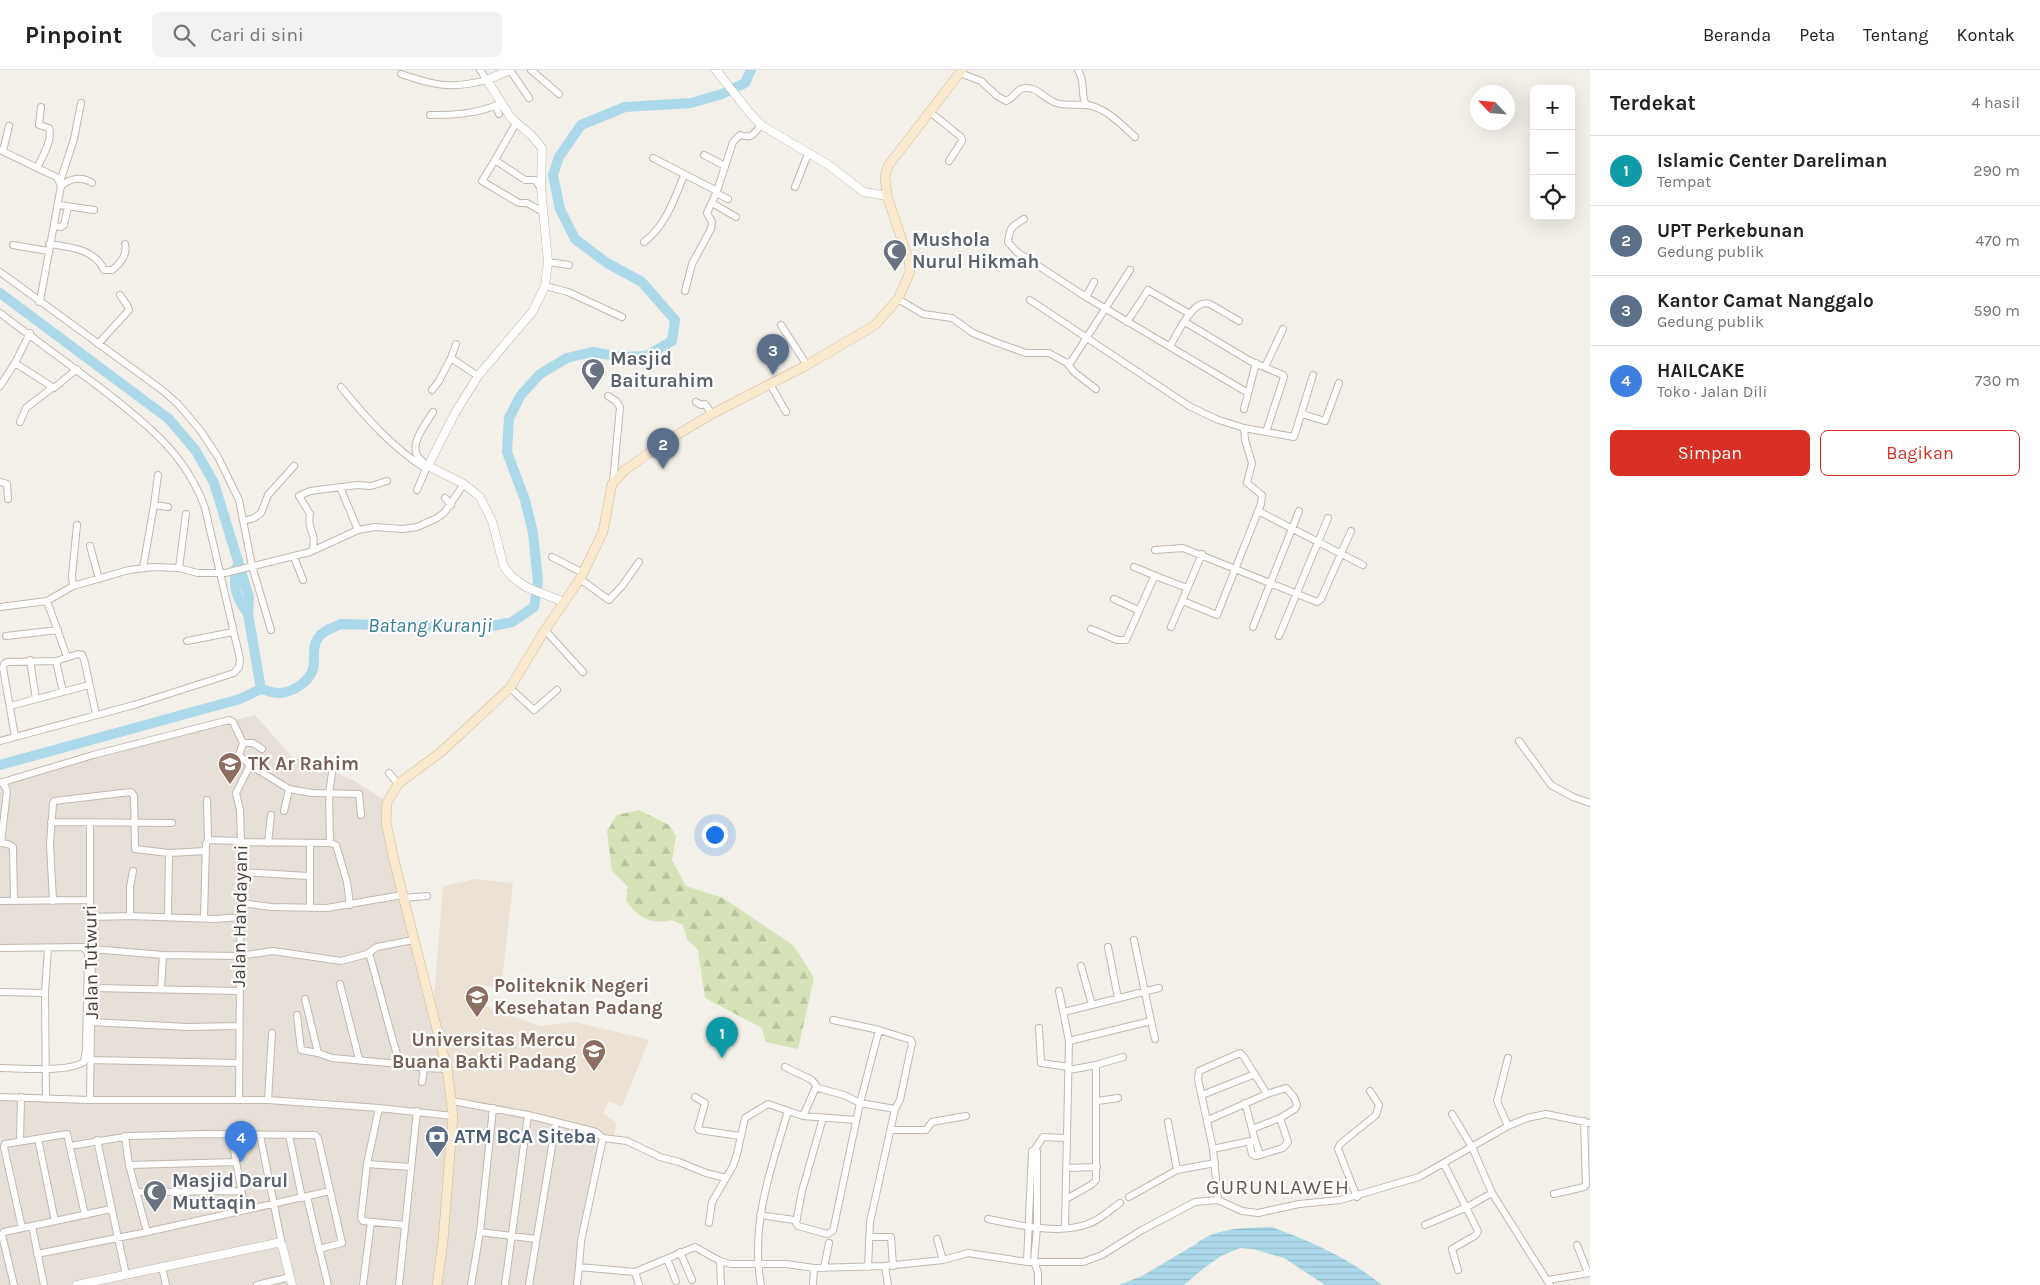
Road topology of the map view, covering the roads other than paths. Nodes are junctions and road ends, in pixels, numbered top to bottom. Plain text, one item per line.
1 (480, 70) edge
2 (510, 70) edge
3 (531, 70) edge
4 (716, 70) edge
5 (961, 72) edge
6 (1081, 72) edge
7 (401, 74) dead end
8 (487, 80) junction
9 (559, 94) dead end
10 (528, 98) dead end
11 (81, 103) dead end
12 (498, 104) junction
13 (1086, 105) junction
14 (41, 107) dead end
15 (930, 112) junction
16 (499, 114) dead end
17 (430, 115) dead end
18 (516, 123) junction
19 (761, 125) junction
20 (9, 126) dead end
21 (1135, 137) dead end
22 (1, 150) edge
23 (808, 154) junction
24 (704, 155) dead end
25 (654, 158) dead end
26 (495, 160) junction
27 (949, 161) dead end
28 (725, 166) junction
29 (37, 168) junction
30 (684, 175) junction
31 (92, 183) dead end
32 (60, 184) junction
33 (795, 187) dead end
34 (541, 188) junction
35 (717, 192) junction
36 (887, 196) junction
37 (728, 199) dead end
38 (712, 203) junction
39 (58, 205) junction
40 (68, 206) junction
41 (94, 210) dead end
42 (543, 212) junction
43 (736, 216) dead end
44 (1024, 219) dead end
45 (54, 226) junction
46 (644, 242) dead end
47 (125, 244) dead end
48 (13, 245) dead end
49 (49, 247) junction
50 (548, 262) junction
51 (569, 265) dead end
52 (1130, 270) dead end
53 (0, 272) edge
54 (1094, 282) dead end
55 (545, 286) junction
56 (685, 291) dead end
57 (120, 295) dead end
58 (1086, 297) junction
59 (898, 299) junction
60 (1030, 300) dead end
61 (40, 302) junction
62 (1105, 309) junction
63 (0, 313) edge
64 (1190, 314) junction
65 (622, 317) dead end
66 (1239, 321) dead end
67 (1127, 322) junction
68 (1185, 322) junction
69 (781, 325) dead end
70 (1284, 329) dead end
71 (30, 333) junction
72 (1086, 339) junction
73 (98, 344) junction
74 (456, 344) dead end
75 (1170, 346) junction
76 (451, 358) junction
77 (15, 363) junction
78 (1068, 363) junction
79 (1256, 363) junction
80 (807, 365) junction
81 (1265, 366) junction
82 (77, 369) junction
83 (1313, 375) dead end
84 (478, 376) junction
85 (1339, 383) dead end
86 (770, 384) junction
87 (0, 386) edge
88 (341, 387) dead end
89 (52, 388) junction
90 (1096, 389) dead end
91 (432, 390) dead end
92 (1248, 393) junction
93 (608, 396) dead end
94 (696, 402) dead end
95 (1244, 409) dead end
96 (433, 412) dead end
97 (786, 412) dead end
98 (712, 414) junction
99 (1302, 414) junction
100 (20, 422) dead end
101 (1244, 428) junction
102 (1266, 432) junction
103 (294, 466) dead end
104 (427, 467) junction
105 (158, 475) dead end
106 (387, 481) dead end
107 (0, 482) edge
108 (464, 484) junction
109 (612, 484) junction
110 (340, 487) junction
111 (417, 490) dead end
112 (445, 498) dead end
113 (8, 499) dead end
114 (154, 505) junction
115 (451, 505) junction
116 (168, 507) dead end
117 (1258, 511) junction
118 (1299, 511) dead end
119 (186, 514) dead end
120 (1328, 518) dead end
121 (244, 521) junction
122 (77, 526) dead end
123 (1291, 528) junction
124 (358, 530) junction
125 (1351, 531) dead end
126 (1318, 542) junction
127 (90, 546) dead end
128 (1155, 550) dead end
129 (312, 551) junction
130 (1202, 554) junction
131 (1340, 554) junction
132 (294, 557) junction
133 (552, 557) dead end
134 (640, 562) dead end
135 (1363, 565) dead end
136 (250, 566) junction
137 (1134, 567) dead end
138 (143, 568) junction
139 (179, 568) junction
140 (1236, 568) junction
141 (222, 574) junction
142 (582, 576) junction
143 (1156, 576) junction
144 (99, 578) junction
145 (303, 580) dead end
146 (1271, 583) junction
147 (73, 586) junction
148 (1187, 588) junction
149 (1296, 593) junction
150 (1114, 599) dead end
151 (1183, 600) junction
152 (47, 601) junction
153 (564, 602) junction
154 (0, 607) edge
155 (1138, 610) junction
156 (1171, 627) dead end
157 (1252, 627) dead end
158 (1091, 629) dead end
159 (58, 630) junction
160 (271, 630) dead end
161 (544, 630) junction
162 (233, 632) junction
163 (6, 636) dead end
164 (1279, 636) dead end
165 (187, 641) dead end
166 (67, 657) junction
167 (30, 660) junction
168 (56, 661) junction
169 (583, 672) dead end
170 (3, 682) edge
171 (88, 685) junction
172 (510, 688) junction
173 (557, 690) dead end
174 (63, 692) junction
175 (36, 699) junction
176 (10, 706) junction
177 (96, 714) junction
178 (15, 736) junction
179 (0, 741) edge
180 (1518, 741) dead end
181 (243, 743) junction
182 (262, 749) dead end
183 (250, 765) junction
184 (333, 766) dead end
185 (389, 773) dead end
186 (2, 782) edge
187 (398, 784) junction
188 (289, 789) junction
189 (329, 794) junction
190 (207, 800) dead end
191 (1590, 803) edge
192 (284, 811) dead end
193 (271, 815) dead end
194 (361, 815) dead end
195 (51, 822) junction
196 (134, 823) junction
197 (172, 823) dead end
198 (90, 824) junction
199 (208, 840) junction
200 (241, 842) junction
201 (268, 843) junction
202 (330, 843) junction
203 (3, 844) edge
204 (310, 844) junction
205 (206, 852) junction
206 (170, 853) junction
207 (133, 871) dead end
208 (240, 872) junction
209 (308, 876) junction
210 (402, 896) junction
211 (427, 896) dead end
212 (90, 900) junction
213 (0, 901) edge
214 (14, 901) junction
215 (53, 901) junction
216 (241, 903) junction
217 (350, 905) junction
218 (310, 908) junction
219 (130, 916) junction
220 (168, 916) junction
221 (90, 917) junction
222 (204, 917) junction
223 (241, 917) junction
224 (413, 940) junction
225 (1134, 940) dead end
226 (1108, 947) dead end
227 (0, 948) edge
228 (48, 948) junction
229 (92, 949) junction
230 (369, 953) junction
231 (163, 955) junction
232 (240, 956) junction
233 (1081, 966) dead end
234 (340, 984) dead end
235 (92, 988) junction
236 (161, 988) junction
237 (1159, 988) dead end
238 (239, 991) junction
239 (1059, 991) dead end
240 (0, 992) edge
241 (1145, 992) junction
242 (45, 993) junction
243 (1118, 998) junction
244 (304, 999) dead end
245 (1092, 1005) junction
246 (1064, 1012) junction
247 (297, 1016) dead end
248 (833, 1020) dead end
249 (1152, 1021) junction
250 (91, 1022) junction
251 (239, 1026) junction
252 (1039, 1028) dead end
253 (879, 1030) junction
254 (272, 1033) dead end
255 (1155, 1039) dead end
256 (1069, 1041) junction
257 (318, 1053) junction
258 (1123, 1057) dead end
259 (1508, 1058) dead end
260 (90, 1060) junction
261 (359, 1060) junction
262 (239, 1063) junction
263 (400, 1064) junction
264 (1096, 1065) junction
265 (0, 1068) edge
266 (424, 1068) junction
267 (785, 1068) dead end
268 (1069, 1068) junction
269 (447, 1069) junction
270 (46, 1070) junction
271 (1255, 1074) junction
272 (422, 1082) dead end
273 (816, 1086) junction
274 (1370, 1091) dead end
275 (1267, 1094) junction
276 (1202, 1095) junction
277 (0, 1097) edge
278 (21, 1097) junction
279 (694, 1097) dead end
280 (1118, 1098) dead end
281 (46, 1099) junction
282 (90, 1100) junction
283 (239, 1100) junction
284 (268, 1100) junction
285 (452, 1101) junction
286 (1097, 1101) junction
287 (860, 1103) junction
288 (1245, 1104) junction
289 (378, 1108) junction
290 (493, 1108) junction
291 (894, 1109) junction
292 (417, 1111) junction
293 (788, 1111) junction
294 (1452, 1114) dead end
295 (528, 1115) junction
296 (453, 1116) junction
297 (802, 1116) junction
298 (966, 1116) dead end
299 (823, 1118) junction
300 (1280, 1118) junction
301 (856, 1120) junction
302 (1208, 1120) junction
303 (556, 1122) junction
304 (1168, 1122) dead end
305 (1587, 1122) edge
306 (1508, 1126) junction
307 (1252, 1129) junction
308 (891, 1130) junction
309 (260, 1134) junction
310 (231, 1135) junction
311 (289, 1135) junction
312 (125, 1136) junction
313 (740, 1136) junction
314 (604, 1138) junction
315 (1066, 1138) junction
316 (38, 1139) junction
317 (97, 1140) junction
318 (20, 1141) junction
319 (1252, 1141) junction
320 (70, 1146) junction
321 (1472, 1146) junction
322 (1213, 1149) junction
323 (236, 1162) junction
324 (1214, 1163) junction
325 (367, 1164) junction
326 (1444, 1164) junction
327 (130, 1165) junction
328 (411, 1167) junction
329 (1097, 1167) junction
330 (1066, 1168) junction
331 (1177, 1170) junction
332 (726, 1178) junction
333 (241, 1191) junction
334 (330, 1191) junction
335 (136, 1192) junction
336 (1492, 1193) junction
337 (1554, 1194) dead end
338 (305, 1197) junction
339 (1129, 1197) dead end
340 (1357, 1197) junction
341 (1066, 1199) junction
342 (1218, 1200) junction
343 (1120, 1203) dead end
344 (274, 1204) junction
345 (1467, 1207) junction
346 (111, 1209) junction
347 (245, 1209) junction
348 (85, 1215) junction
349 (760, 1215) junction
350 (796, 1219) junction
351 (988, 1219) dead end
352 (55, 1221) junction
353 (371, 1222) junction
354 (709, 1223) dead end
355 (405, 1224) junction
356 (1425, 1225) dead end
357 (32, 1226) junction
358 (22, 1228) junction
359 (1033, 1228) junction
360 (1066, 1228) junction
361 (146, 1232) junction
362 (480, 1232) junction
363 (511, 1235) junction
364 (118, 1237) junction
365 (869, 1237) junction
366 (536, 1239) junction
367 (937, 1240) dead end
368 (829, 1243) dead end
369 (282, 1245) junction
370 (1577, 1245) dead end
371 (319, 1249) junction
372 (680, 1252) junction
373 (37, 1254) junction
374 (667, 1259) junction
375 (943, 1260) junction
376 (720, 1261) junction
377 (1031, 1262) junction
378 (757, 1265) junction
379 (885, 1266) junction
380 (893, 1266) junction
381 (162, 1267) junction
382 (868, 1267) junction
383 (579, 1268) junction
384 (814, 1268) junction
385 (824, 1268) junction
386 (1458, 1270) dead end
387 (635, 1272) junction
388 (1589, 1273) edge
389 (126, 1275) junction
390 (692, 1280) dead end
391 (291, 1281) edge
392 (676, 1281) dead end
393 (1549, 1282) edge
394 (14, 1285) edge
395 (44, 1285) edge
396 (77, 1285) edge
397 (166, 1285) edge
398 (257, 1285) edge
399 (328, 1285) edge
400 (363, 1285) edge
401 (399, 1285) edge
402 (437, 1285) edge
403 (471, 1285) edge
404 (505, 1285) edge
405 (530, 1285) edge
406 (577, 1285) edge
407 (639, 1285) edge
408 (721, 1285) edge
409 (760, 1285) edge
410 (813, 1285) edge
411 (888, 1285) edge
412 (1038, 1285) edge

1 - 8 street
2 - 8 street
2 - 10 street
3 - 9 street
4 - 19 street
5 - 13 street
5 - 15 main road
6 - 13 street
7 - 8 street
8 - 12 street
11 - 32 street
12 - 16 street
12 - 17 street
12 - 18 street
13 - 21 street
14 - 29 street
15 - 27 street
15 - 36 main road
18 - 26 street
18 - 34 street
19 - 23 street
19 - 28 street
20 - 22 street
22 - 29 street
23 - 33 street
23 - 36 street
24 - 28 street
25 - 30 street
26 - 34 street
26 - 42 street
28 - 35 street
29 - 32 street
30 - 35 street
30 - 46 street
31 - 32 street
32 - 39 street
34 - 42 street
35 - 37 street
35 - 38 street
36 - 59 main road
38 - 43 street
38 - 56 street
39 - 40 street
39 - 45 street
40 - 41 street
40 - 45 street
42 - 50 street
44 - 58 street
45 - 49 street
47 - 49 street
48 - 49 street
49 - 61 street
50 - 51 street
50 - 55 street
52 - 62 street
53 - 61 street
54 - 58 street
55 - 65 street
55 - 84 street
57 - 73 street
58 - 62 street
59 - 78 street
59 - 80 main road
60 - 72 street
61 - 73 street
62 - 67 street
62 - 72 street
63 - 71 street
64 - 66 street
64 - 67 street
64 - 68 street
67 - 75 street
68 - 75 street
68 - 79 street
69 - 80 street
70 - 81 street
71 - 77 street
71 - 82 street
72 - 78 street
72 - 101 street
73 - 121 street
74 - 76 street
75 - 92 street
76 - 84 street
76 - 91 street
77 - 87 street
77 - 89 street
78 - 90 street
79 - 81 street
79 - 92 street
80 - 86 main road
81 - 102 street
82 - 89 street
82 - 141 street
83 - 99 street
84 - 104 street
85 - 99 street
86 - 97 street
86 - 98 main road
88 - 104 street
89 - 100 street
92 - 95 street
93 - 109 street
94 - 98 street
96 - 104 street
98 - 109 main road
99 - 102 street
101 - 102 street
101 - 117 street
103 - 121 street
104 - 108 street
104 - 111 street
105 - 114 street
106 - 110 street
107 - 113 street
108 - 115 street
108 - 153 street
109 - 142 main road
110 - 124 street
110 - 129 street
112 - 115 street
114 - 116 street
114 - 138 street
115 - 124 street
117 - 123 street
117 - 140 street
118 - 123 street
119 - 139 street
120 - 126 street
121 - 136 street
122 - 147 street
123 - 126 street
123 - 146 street
124 - 129 street
125 - 131 street
126 - 131 street
126 - 149 street
127 - 144 street
128 - 130 street
129 - 132 street
130 - 140 street
130 - 148 street
131 - 135 street
131 - 149 street
132 - 136 street
132 - 145 street
133 - 142 street
134 - 142 street
136 - 141 street
136 - 160 street
137 - 143 street
138 - 139 street
138 - 144 street
139 - 141 street
140 - 146 street
140 - 151 street
141 - 162 street
142 - 153 main road
143 - 148 street
143 - 155 street
144 - 147 street
146 - 149 street
146 - 157 street
147 - 152 street
148 - 151 street
149 - 164 street
150 - 155 street
151 - 156 street
152 - 154 street
152 - 159 street
153 - 161 main road
155 - 158 street
159 - 163 street
159 - 166 street
161 - 169 street
161 - 172 main road
162 - 165 street
162 - 177 street
166 - 168 street
166 - 171 street
167 - 168 street
167 - 170 street
167 - 175 street
168 - 174 street
170 - 176 street
171 - 174 street
171 - 177 street
172 - 173 street
172 - 187 main road
174 - 175 street
175 - 176 street
176 - 178 street
177 - 178 street
178 - 179 street
180 - 191 street
181 - 182 street
181 - 183 street
181 - 186 street
183 - 188 street
183 - 200 street, Jalan Handayani
184 - 189 street
185 - 187 street
186 - 203 street
187 - 210 main road
188 - 189 street
188 - 192 street
189 - 194 street
189 - 202 street
190 - 199 street
193 - 201 street
195 - 196 street
195 - 198 street
195 - 215 street
196 - 197 street
196 - 198 street
196 - 206 street
198 - 212 street, Jalan Tutwuri
199 - 200 street
199 - 205 street
200 - 201 street
200 - 208 street, Jalan Handayani
201 - 204 street
202 - 204 street
202 - 217 street
203 - 214 street
204 - 209 street
205 - 206 street
205 - 222 street
206 - 220 street
207 - 219 street
208 - 209 street
208 - 216 street, Jalan Handayani
209 - 218 street
210 - 211 street
210 - 217 street
210 - 224 main road
212 - 215 street
212 - 221 street, Jalan Tutwuri
213 - 214 street
214 - 215 street
216 - 218 street
216 - 223 street, Jalan Handayani
217 - 218 street
219 - 220 street
219 - 221 street
220 - 222 street
221 - 229 street, Jalan Tutwuri
222 - 223 street
223 - 232 street, Jalan Handayani
224 - 230 street
224 - 269 main road
225 - 241 street
226 - 243 street
227 - 228 street
228 - 242 street
228 - 270 street
229 - 231 street
229 - 235 street, Jalan Tutwuri
230 - 232 street
230 - 263 street
231 - 232 street
231 - 236 street
232 - 238 street, Jalan Handayani
233 - 245 street
234 - 261 street
235 - 236 street
235 - 250 street, Jalan Tutwuri
236 - 238 street
237 - 241 street
238 - 251 street, Jalan Handayani
239 - 246 street
240 - 242 street
241 - 243 street
241 - 249 street
242 - 270 street
243 - 245 street
244 - 257 street
245 - 246 street
246 - 256 street
247 - 257 street
248 - 253 street
249 - 255 street
249 - 256 street
250 - 251 street
250 - 260 street, Jalan Tutwuri
251 - 262 street, Jalan Handayani
252 - 268 street
253 - 287 street
253 - 291 street
254 - 284 street
256 - 268 street
257 - 261 street
258 - 264 street
259 - 306 street
260 - 262 street
260 - 282 street, Jalan Tutwuri
261 - 263 street
262 - 283 street, Jalan Handayani
263 - 266 street
264 - 268 street
264 - 286 street
265 - 270 street
266 - 269 street
266 - 272 street
267 - 273 street
268 - 315 street
269 - 285 main road
270 - 281 street
271 - 275 street
271 - 276 street
271 - 276 street
273 - 287 street
273 - 297 street
274 - 340 street
275 - 288 street
275 - 300 street
276 - 302 street
277 - 278 street
278 - 281 street
278 - 318 street
279 - 313 street
280 - 286 street
281 - 282 street
282 - 283 street
283 - 284 street
284 - 289 street
285 - 290 street
285 - 296 main road
286 - 329 street
287 - 291 street
287 - 301 street
288 - 302 street
288 - 307 street
289 - 292 street
289 - 325 street
290 - 295 street
290 - 362 street
291 - 308 street
292 - 296 street
292 - 328 street
293 - 297 street
293 - 313 street
293 - 349 street
294 - 321 street
295 - 303 street
295 - 363 street
296 - 402 main road
297 - 299 street
298 - 308 street
299 - 301 street
299 - 350 street
300 - 307 street
300 - 319 street
301 - 350 street
302 - 322 street
303 - 314 street
303 - 366 street
304 - 331 street
305 - 306 street
305 - 337 street
306 - 321 street
307 - 319 street
308 - 365 street
309 - 310 street
309 - 311 street
309 - 344 street
310 - 312 street
310 - 323 street
310 - 347 street
311 - 334 street
311 - 338 street
312 - 317 street
312 - 327 street
313 - 332 street
314 - 332 street
314 - 383 street
315 - 330 street
315 - 359 street
316 - 318 street
316 - 320 street
316 - 352 street
317 - 320 street
317 - 346 street
318 - 358 street
319 - 322 street
320 - 348 street
321 - 326 street
321 - 336 street
322 - 324 street
323 - 327 street
323 - 333 street
324 - 331 street
324 - 342 street
325 - 328 street
325 - 353 street
326 - 340 street
326 - 345 street
327 - 335 street
328 - 355 street
329 - 330 street
329 - 341 street
330 - 341 street
331 - 339 street
332 - 354 street
333 - 335 street
333 - 347 street
334 - 338 street
334 - 371 street
335 - 361 street
336 - 345 street
336 - 393 street
338 - 344 street
338 - 371 street
340 - 342 street
341 - 360 street
342 - 377 street
343 - 360 street
344 - 347 street
344 - 369 street
345 - 356 street
345 - 386 street
346 - 348 street
346 - 364 street
347 - 361 street
348 - 352 street
349 - 350 street
349 - 378 street
351 - 359 street
352 - 357 street
353 - 355 street
353 - 400 street
355 - 401 street
357 - 358 street
357 - 373 street
358 - 394 street
359 - 360 street
359 - 377 street
361 - 364 street
362 - 363 street
362 - 403 street
363 - 366 street
363 - 404 street
364 - 373 street
364 - 389 street
365 - 380 street
365 - 382 street
366 - 405 street
367 - 375 street
368 - 385 street
369 - 381 street
369 - 391 street
370 - 388 street
371 - 399 street
372 - 374 street
372 - 376 street
372 - 390 street
373 - 395 street
374 - 387 street
374 - 392 street
375 - 377 street
375 - 380 street
376 - 378 street
376 - 408 street
377 - 412 street
378 - 384 street
378 - 409 street
379 - 380 street
379 - 382 street
379 - 411 street
381 - 389 street
381 - 397 street
382 - 385 street
383 - 387 street
383 - 406 street
384 - 385 street
384 - 410 street
387 - 407 street
388 - 393 street
389 - 396 street
391 - 398 street

